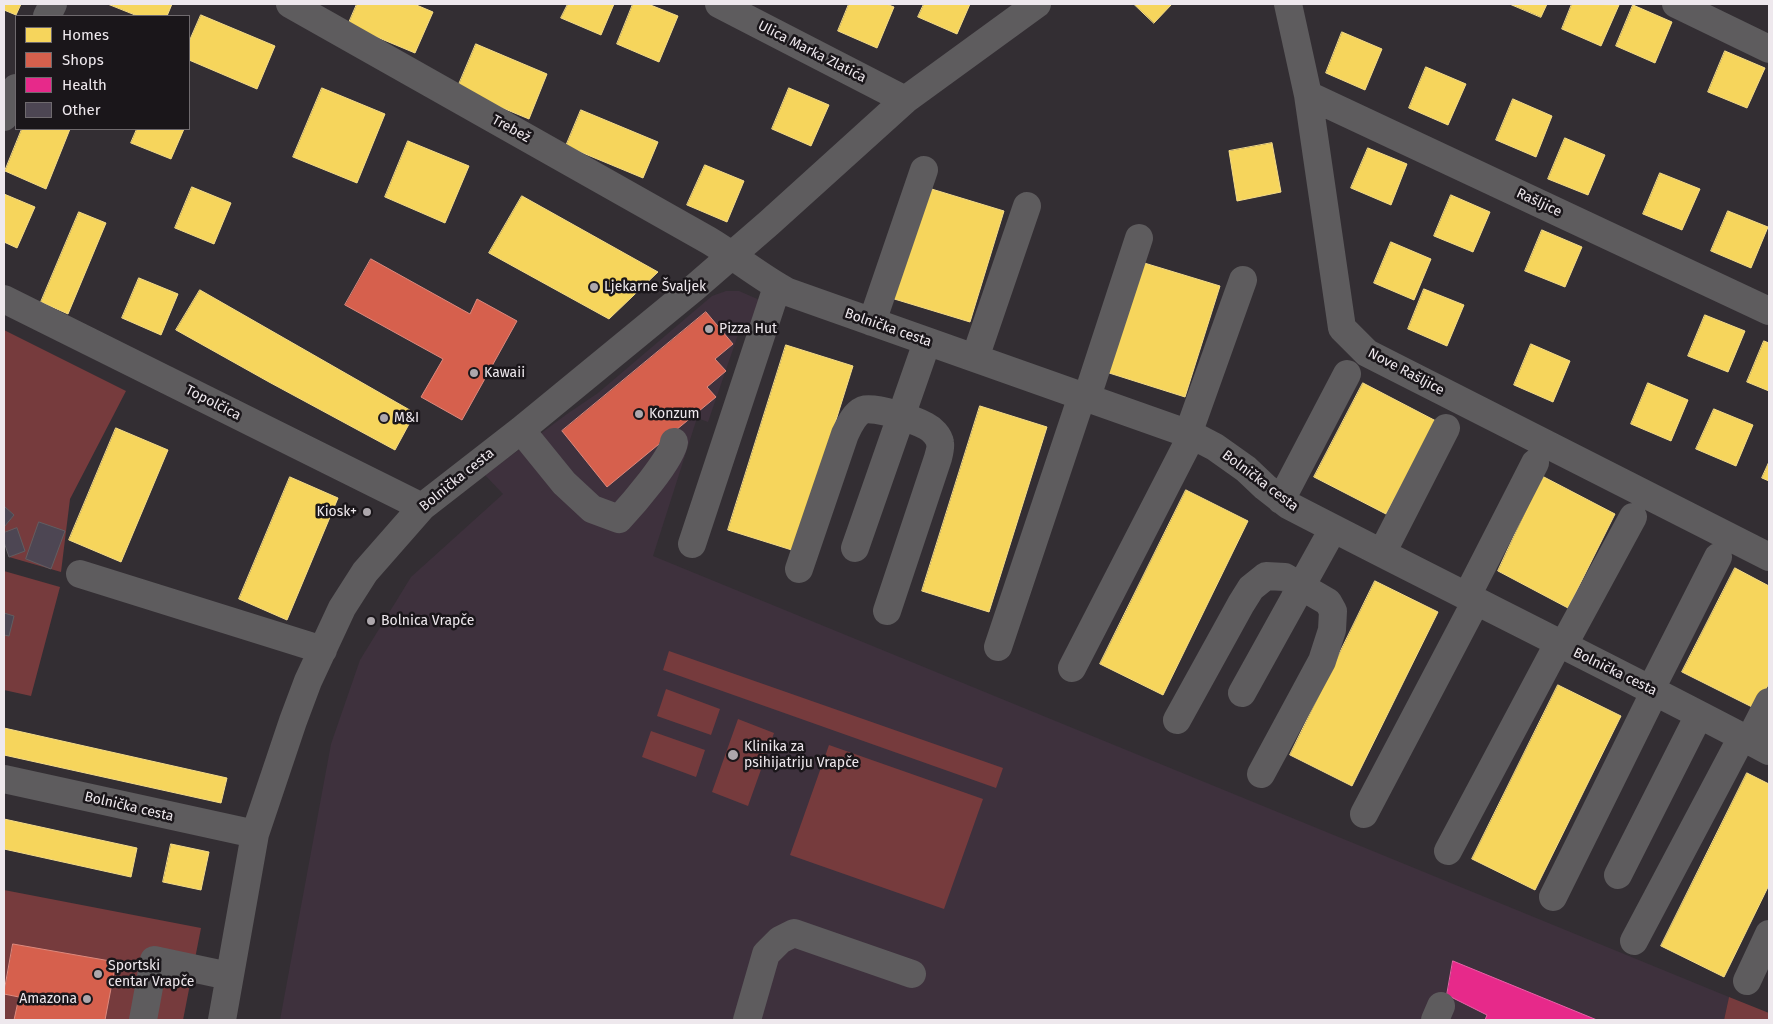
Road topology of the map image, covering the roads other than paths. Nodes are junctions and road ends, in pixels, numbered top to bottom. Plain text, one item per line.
1 (290, 4) edge
2 (720, 4) edge
3 (1036, 4) edge
4 (1288, 4) edge
5 (1676, 4) edge
6 (1768, 45) edge
7 (15, 90) edge
8 (1308, 95) junction
9 (905, 100) junction
10 (4, 117) edge
11 (924, 170) dead end
12 (1027, 206) dead end
13 (1139, 238) dead end
14 (732, 255) junction
15 (1242, 280) dead end
16 (777, 287) junction
17 (4, 299) edge
18 (1769, 311) edge
19 (872, 322) junction
20 (927, 342) junction
21 (975, 358) junction
22 (1347, 374) dead end
23 (1084, 397) junction
24 (900, 417) junction
25 (1446, 428) dead end
26 (521, 430) junction
27 (1190, 434) junction
28 (674, 442) dead end
29 (1535, 463) dead end
30 (1281, 500) junction
31 (422, 508) junction
32 (1633, 517) dead end
33 (1333, 529) junction
34 (692, 544) dead end
35 (855, 548) dead end
36 (1382, 553) junction
37 (1769, 557) edge
38 (1718, 558) dead end
39 (799, 570) dead end
40 (80, 574) dead end
41 (1303, 586) junction
42 (1472, 598) junction
43 (887, 612) dead end
44 (1560, 645) junction
45 (998, 647) dead end
46 (323, 650) junction
47 (1072, 668) dead end
48 (1653, 690) junction
49 (1242, 693) dead end
50 (1769, 702) edge
51 (1699, 715) junction
52 (1177, 720) dead end
53 (1754, 743) edge
54 (1261, 774) dead end
55 (4, 779) edge
56 (1364, 814) dead end
57 (255, 834) junction
58 (1448, 851) dead end
59 (1618, 875) dead end
60 (1552, 897) dead end
61 (1769, 934) edge
62 (1634, 941) dead end
63 (912, 974) dead end
64 (229, 976) junction
65 (1747, 981) dead end
66 (143, 1020) edge
67 (222, 1020) edge
68 (747, 1020) edge

1 - 14 street, Trebež
2 - 9 street, Ulica Marka Zlatića
3 - 9 street, Bolnička cesta
4 - 8 street, Nove Rašljice
5 - 6 street
7 - 10 street
8 - 18 street, Rašljice
8 - 37 street, Nove Rašljice
9 - 14 street, Bolnička cesta
11 - 19 street
12 - 21 street
13 - 23 street
14 - 16 street, Bolnička cesta
14 - 26 street, Bolnička cesta
15 - 27 street
16 - 19 street, Bolnička cesta
16 - 34 street
17 - 31 street, Topolčica
19 - 20 street, Bolnička cesta
20 - 21 street, Bolnička cesta
20 - 24 street
21 - 23 street, Bolnička cesta
22 - 30 street
23 - 27 street, Bolnička cesta
23 - 45 street
24 - 35 street
24 - 39 street
24 - 43 street
25 - 36 street
26 - 28 street
26 - 31 street, Bolnička cesta
27 - 30 street, Bolnička cesta
27 - 47 street
29 - 42 street
30 - 33 street, Bolnička cesta
31 - 46 street, Bolnička cesta
32 - 44 street
33 - 36 street, Bolnička cesta
33 - 41 street
36 - 42 street, Bolnička cesta
38 - 48 street
40 - 46 street
41 - 49 street
41 - 52 street
41 - 54 street
42 - 44 street, Bolnička cesta
42 - 56 street
44 - 48 street, Bolnička cesta
44 - 58 street
46 - 57 street, Bolnička cesta
48 - 51 street, Bolnička cesta
48 - 60 street
50 - 53 street
51 - 53 street, Bolnička cesta
51 - 59 street
53 - 62 street
55 - 57 street, Bolnička cesta
57 - 64 street, Bolnička cesta
61 - 65 street
63 - 68 street
64 - 66 street
64 - 67 street, Bolnička cesta

